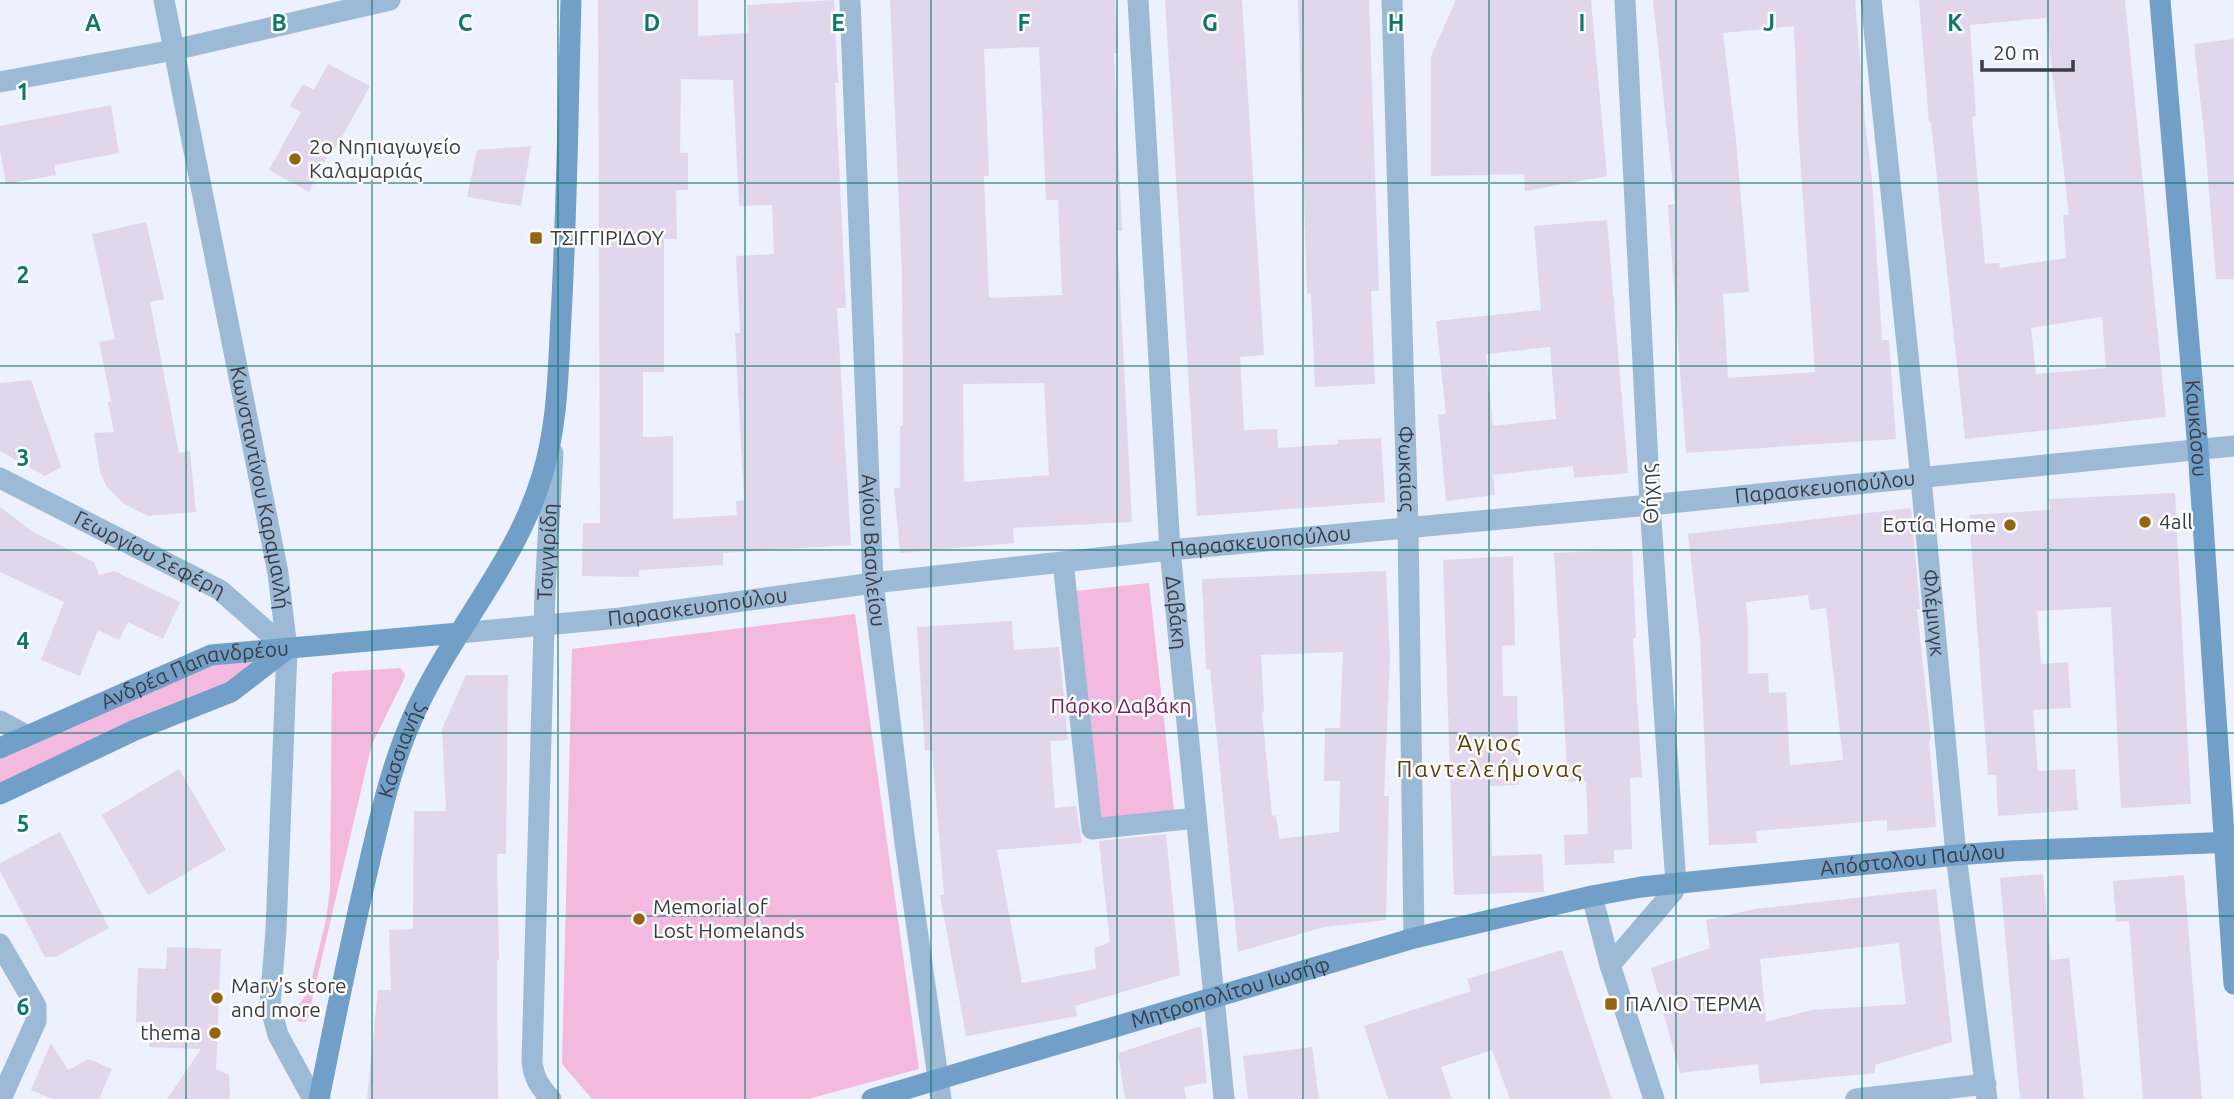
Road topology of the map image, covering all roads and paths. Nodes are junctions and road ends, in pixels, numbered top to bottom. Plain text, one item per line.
1 (164, 0) edge
2 (390, 0) edge
3 (571, 0) edge
4 (850, 0) edge
5 (1138, 0) edge
6 (1392, 0) edge
7 (1625, 0) edge
8 (1871, 0) edge
9 (2160, 0) edge
10 (174, 50) junction
11 (0, 82) edge
12 (554, 429) junction
13 (2234, 446) edge
14 (2198, 449) junction
15 (0, 478) edge
16 (1921, 479) junction
17 (1650, 505) junction
18 (1408, 526) junction
19 (1170, 550) junction
20 (1063, 562) junction
21 (873, 583) junction
22 (545, 625) junction
23 (459, 633) junction
24 (287, 649) junction
25 (0, 721) edge
26 (26, 735) junction
27 (0, 748) edge
28 (0, 794) edge
29 (1196, 818) junction
30 (2229, 843) edge
31 (1956, 855) junction
32 (1676, 884) junction
33 (1592, 896) junction
34 (1414, 938) junction
35 (0, 944) edge
36 (1610, 965) junction
37 (2234, 984) edge
38 (1214, 999) junction
39 (939, 1090) edge
40 (1986, 1092) edge
41 (1, 1099) edge
42 (313, 1099) edge
43 (319, 1099) edge
44 (551, 1099) edge
45 (872, 1099) edge
46 (1224, 1099) edge
47 (1654, 1099) edge
48 (1856, 1099) edge

1 - 10 street, Κωνσταντίνου Καραμανλή
2 - 10 street
3 - 12 main road, Τσιγγιρίδη
4 - 21 street, Αγίου Βασιλείου
5 - 19 street, Δαβάκη
6 - 18 street, Φωκαίας
7 - 17 street, Θήχης
8 - 16 street, Φλέμινγκ
9 - 14 main road, Καυκάσου
10 - 11 street
10 - 24 street, Κωνσταντίνου Καραμανλή
12 - 22 street, Τσιγγιρίδη
12 - 23 main road, Κασσιανής
13 - 14 street, Παρασκευοπούλου
14 - 16 street, Παρασκευοπούλου
14 - 30 main road, Καυκάσου
15 - 24 street, Γεωργίου Σεφέρη
16 - 17 street, Παρασκευοπούλου
16 - 31 street, Φλέμινγκ
17 - 18 street, Παρασκευοπούλου
17 - 32 street, Θήχης
18 - 19 street, Παρασκευοπούλου
18 - 34 street, Φωκαίας
19 - 20 street, Παρασκευοπούλου
19 - 29 street, Δαβάκη
20 - 21 street, Παρασκευοπούλου
20 - 29 street
21 - 22 street, Παρασκευοπούλου
21 - 39 street, Αγίου Βασιλείου
22 - 23 street, Παρασκευοπούλου
22 - 44 street, Τσιγγιρίδη
23 - 24 main road, Παρασκευοπούλου
23 - 43 main road, Κασσιανής
24 - 26 main road, Ανδρέα Παπανδρέου
24 - 28 main road, Ανδρέα Παπανδρέου
24 - 42 street, Κωνσταντίνου Καραμανλή
25 - 26 street
26 - 27 main road, Ανδρέα Παπανδρέου
29 - 38 street, Δαβάκη
30 - 31 main road, Απόστολου Παύλου
30 - 37 main road, Καυκάσου
31 - 32 main road, Απόστολου Παύλου
31 - 40 street, Φλέμινγκ
32 - 33 main road, Απόστολου Παύλου
32 - 36 street
33 - 34 main road, Μητροπολίτου Ιωσήφ
33 - 36 street
34 - 38 main road, Μητροπολίτου Ιωσήφ
35 - 41 street
36 - 47 street
38 - 39 main road, Μητροπολίτου Ιωσήφ
38 - 46 street, Δαβάκη
39 - 45 main road, Μητροπολίτου Ιωσήφ
40 - 48 street

